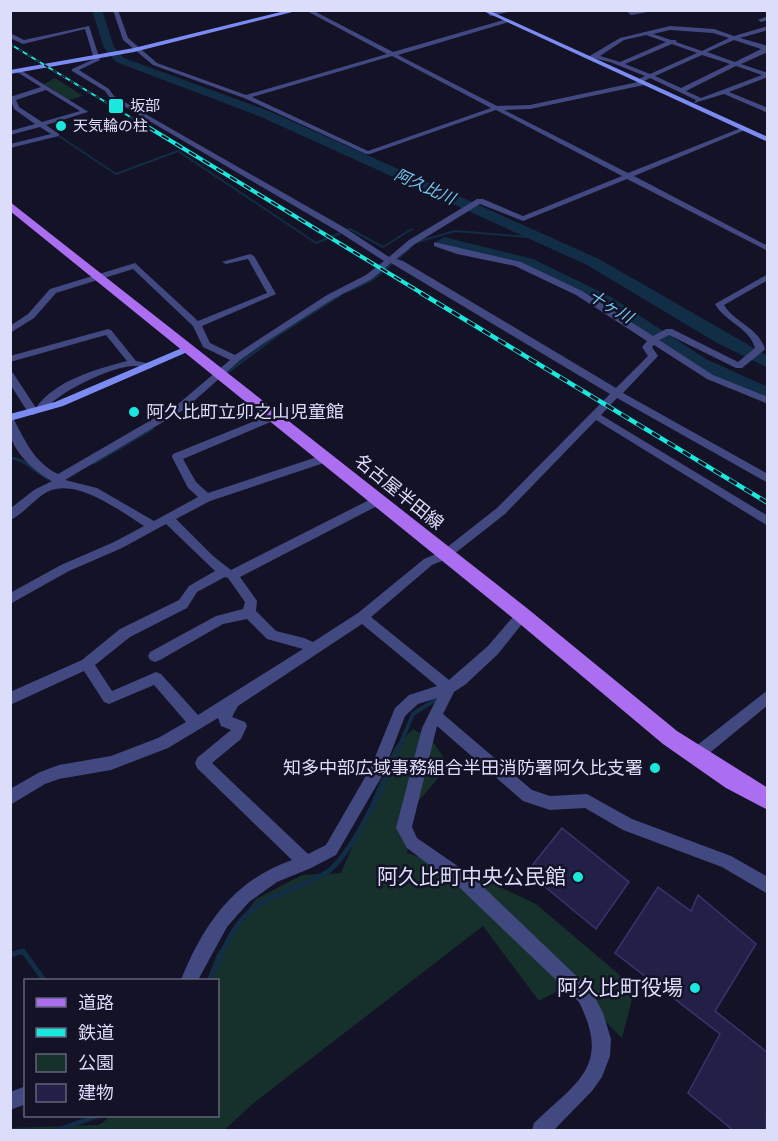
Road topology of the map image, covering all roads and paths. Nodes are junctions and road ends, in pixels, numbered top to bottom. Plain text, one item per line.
1 (115, 10) edge
2 (298, 10) edge
3 (307, 10) edge
4 (514, 10) edge
5 (627, 10) edge
6 (657, 10) edge
7 (486, 12) edge
8 (507, 21) junction
9 (768, 28) edge
10 (699, 30) junction
11 (648, 34) junction
12 (10, 35) edge
13 (742, 35) junction
14 (768, 36) edge
15 (734, 39) junction
16 (671, 42) junction
17 (767, 49) edge
18 (131, 50) junction
19 (702, 52) junction
20 (392, 55) junction
21 (596, 56) junction
22 (94, 58) junction
23 (588, 58) junction
24 (620, 64) junction
25 (734, 64) junction
26 (10, 72) edge
27 (22, 73) junction
28 (767, 75) edge
29 (650, 77) junction
30 (641, 82) junction
31 (46, 88) junction
32 (681, 91) junction
33 (725, 92) junction
34 (246, 97) junction
35 (701, 100) junction
36 (690, 104) junction
37 (496, 108) junction
38 (767, 110) edge
39 (43, 126) junction
40 (743, 129) junction
41 (10, 133) edge
42 (768, 140) edge
43 (10, 146) edge
44 (627, 176) junction
45 (10, 205) edge
46 (437, 244) dead end
47 (768, 249) edge
48 (390, 259) junction
49 (226, 262) dead end
50 (98, 276) junction
51 (768, 276) edge
52 (197, 325) junction
53 (10, 330) edge
54 (656, 338) junction
55 (763, 347) edge
56 (189, 348) junction
57 (10, 359) edge
58 (236, 359) junction
59 (133, 363) junction
60 (149, 366) junction
61 (220, 372) junction
62 (10, 375) edge
63 (616, 393) junction
64 (768, 401) edge
65 (36, 411) junction
66 (276, 416) junction
67 (596, 416) junction
68 (10, 420) edge
69 (326, 458) junction
70 (768, 479) edge
71 (58, 481) junction
72 (206, 498) junction
73 (377, 501) junction
74 (10, 516) edge
75 (166, 518) junction
76 (768, 522) edge
77 (154, 526) junction
78 (445, 555) junction
79 (228, 574) junction
80 (10, 599) edge
81 (249, 613) junction
82 (522, 615) junction
83 (362, 617) junction
84 (311, 648) junction
85 (155, 656) dead end
86 (87, 664) junction
87 (449, 688) junction
88 (768, 696) edge
89 (10, 699) edge
90 (233, 702) junction
91 (435, 716) junction
92 (195, 722) junction
93 (696, 756) junction
94 (10, 798) edge
95 (768, 800) edge
96 (306, 864) junction
97 (768, 886) edge
98 (190, 979) edge
99 (541, 1131) edge

1 - 18 street
2 - 18 street
3 - 20 street
4 - 7 street
5 - 6 street
7 - 8 street
8 - 20 street
8 - 23 street
9 - 13 street
10 - 11 street
10 - 15 street
10 - 16 street
11 - 16 street
11 - 21 street
12 - 22 street
13 - 14 street
13 - 15 street
15 - 17 street
15 - 19 street
16 - 19 street
16 - 24 street
17 - 25 street
18 - 22 street
18 - 34 street
19 - 25 street
19 - 29 street
20 - 34 street
20 - 37 street
21 - 23 street
21 - 24 street
22 - 27 street
22 - 48 street
23 - 30 street
24 - 29 street
25 - 28 street
25 - 32 street
26 - 27 street
27 - 31 street
28 - 33 street
29 - 30 street
29 - 32 street
30 - 36 street
30 - 37 street
31 - 39 street
31 - 39 street
32 - 35 street
33 - 35 street
33 - 38 street
34 - 37 street
35 - 36 street
36 - 40 street
37 - 44 street
39 - 41 street
39 - 43 street
40 - 42 street
40 - 44 street
44 - 47 street
44 - 48 street
45 - 50 main road, 名古屋半田線
46 - 54 street
48 - 58 street
48 - 63 street
49 - 52 street
50 - 52 street
50 - 53 street
50 - 56 main road, 名古屋半田線
51 - 55 street
52 - 58 street
54 - 55 street
54 - 63 street
54 - 64 street
56 - 60 street
56 - 61 main road, 名古屋半田線
57 - 59 street
58 - 61 street
59 - 60 street
59 - 65 street
60 - 65 street
61 - 66 main road, 名古屋半田線
61 - 71 street
62 - 65 street
63 - 67 street
63 - 70 street
65 - 68 street
66 - 69 main road, 名古屋半田線
66 - 72 street
67 - 76 street
67 - 78 street
68 - 71 street
69 - 72 street
69 - 73 main road, 名古屋半田線
71 - 74 street
71 - 77 street
72 - 75 street
73 - 78 main road, 名古屋半田線
73 - 79 street
75 - 77 street
75 - 79 street
77 - 80 street
78 - 82 main road, 名古屋半田線
78 - 83 street
79 - 81 street
79 - 86 street
81 - 84 street
81 - 85 street
82 - 87 street
82 - 93 main road, 名古屋半田線
83 - 84 street
83 - 87 street
84 - 90 street
86 - 89 street
86 - 92 street
87 - 91 street
87 - 96 street
88 - 93 street
90 - 92 street
90 - 96 street
91 - 97 street
91 - 99 street
92 - 94 street
93 - 95 main road, 名古屋半田線
96 - 98 street

